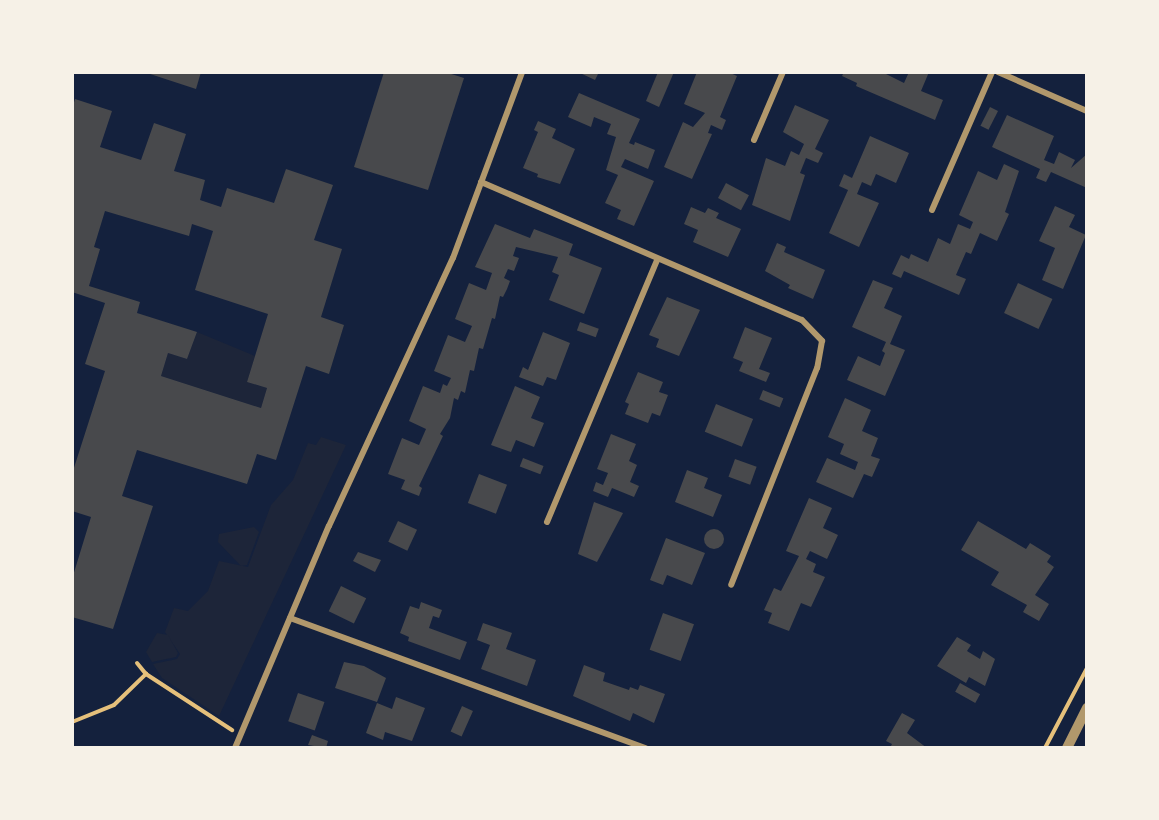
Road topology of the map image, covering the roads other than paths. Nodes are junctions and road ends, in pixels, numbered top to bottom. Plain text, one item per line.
1 (522, 72) edge
2 (783, 72) edge
3 (992, 72) edge
4 (998, 72) edge
5 (1087, 111) edge
6 (754, 140) dead end
7 (481, 182) junction
8 (932, 210) dead end
9 (657, 260) junction
10 (547, 522) dead end
11 (731, 585) dead end
12 (290, 618) junction
13 (1087, 708) edge
14 (235, 748) edge
15 (646, 748) edge
16 (1067, 748) edge

1 - 7 street
2 - 6 street
3 - 8 street
4 - 5 street
7 - 9 street
7 - 12 street
9 - 10 street
9 - 11 street
12 - 14 street
12 - 15 street
13 - 16 street

